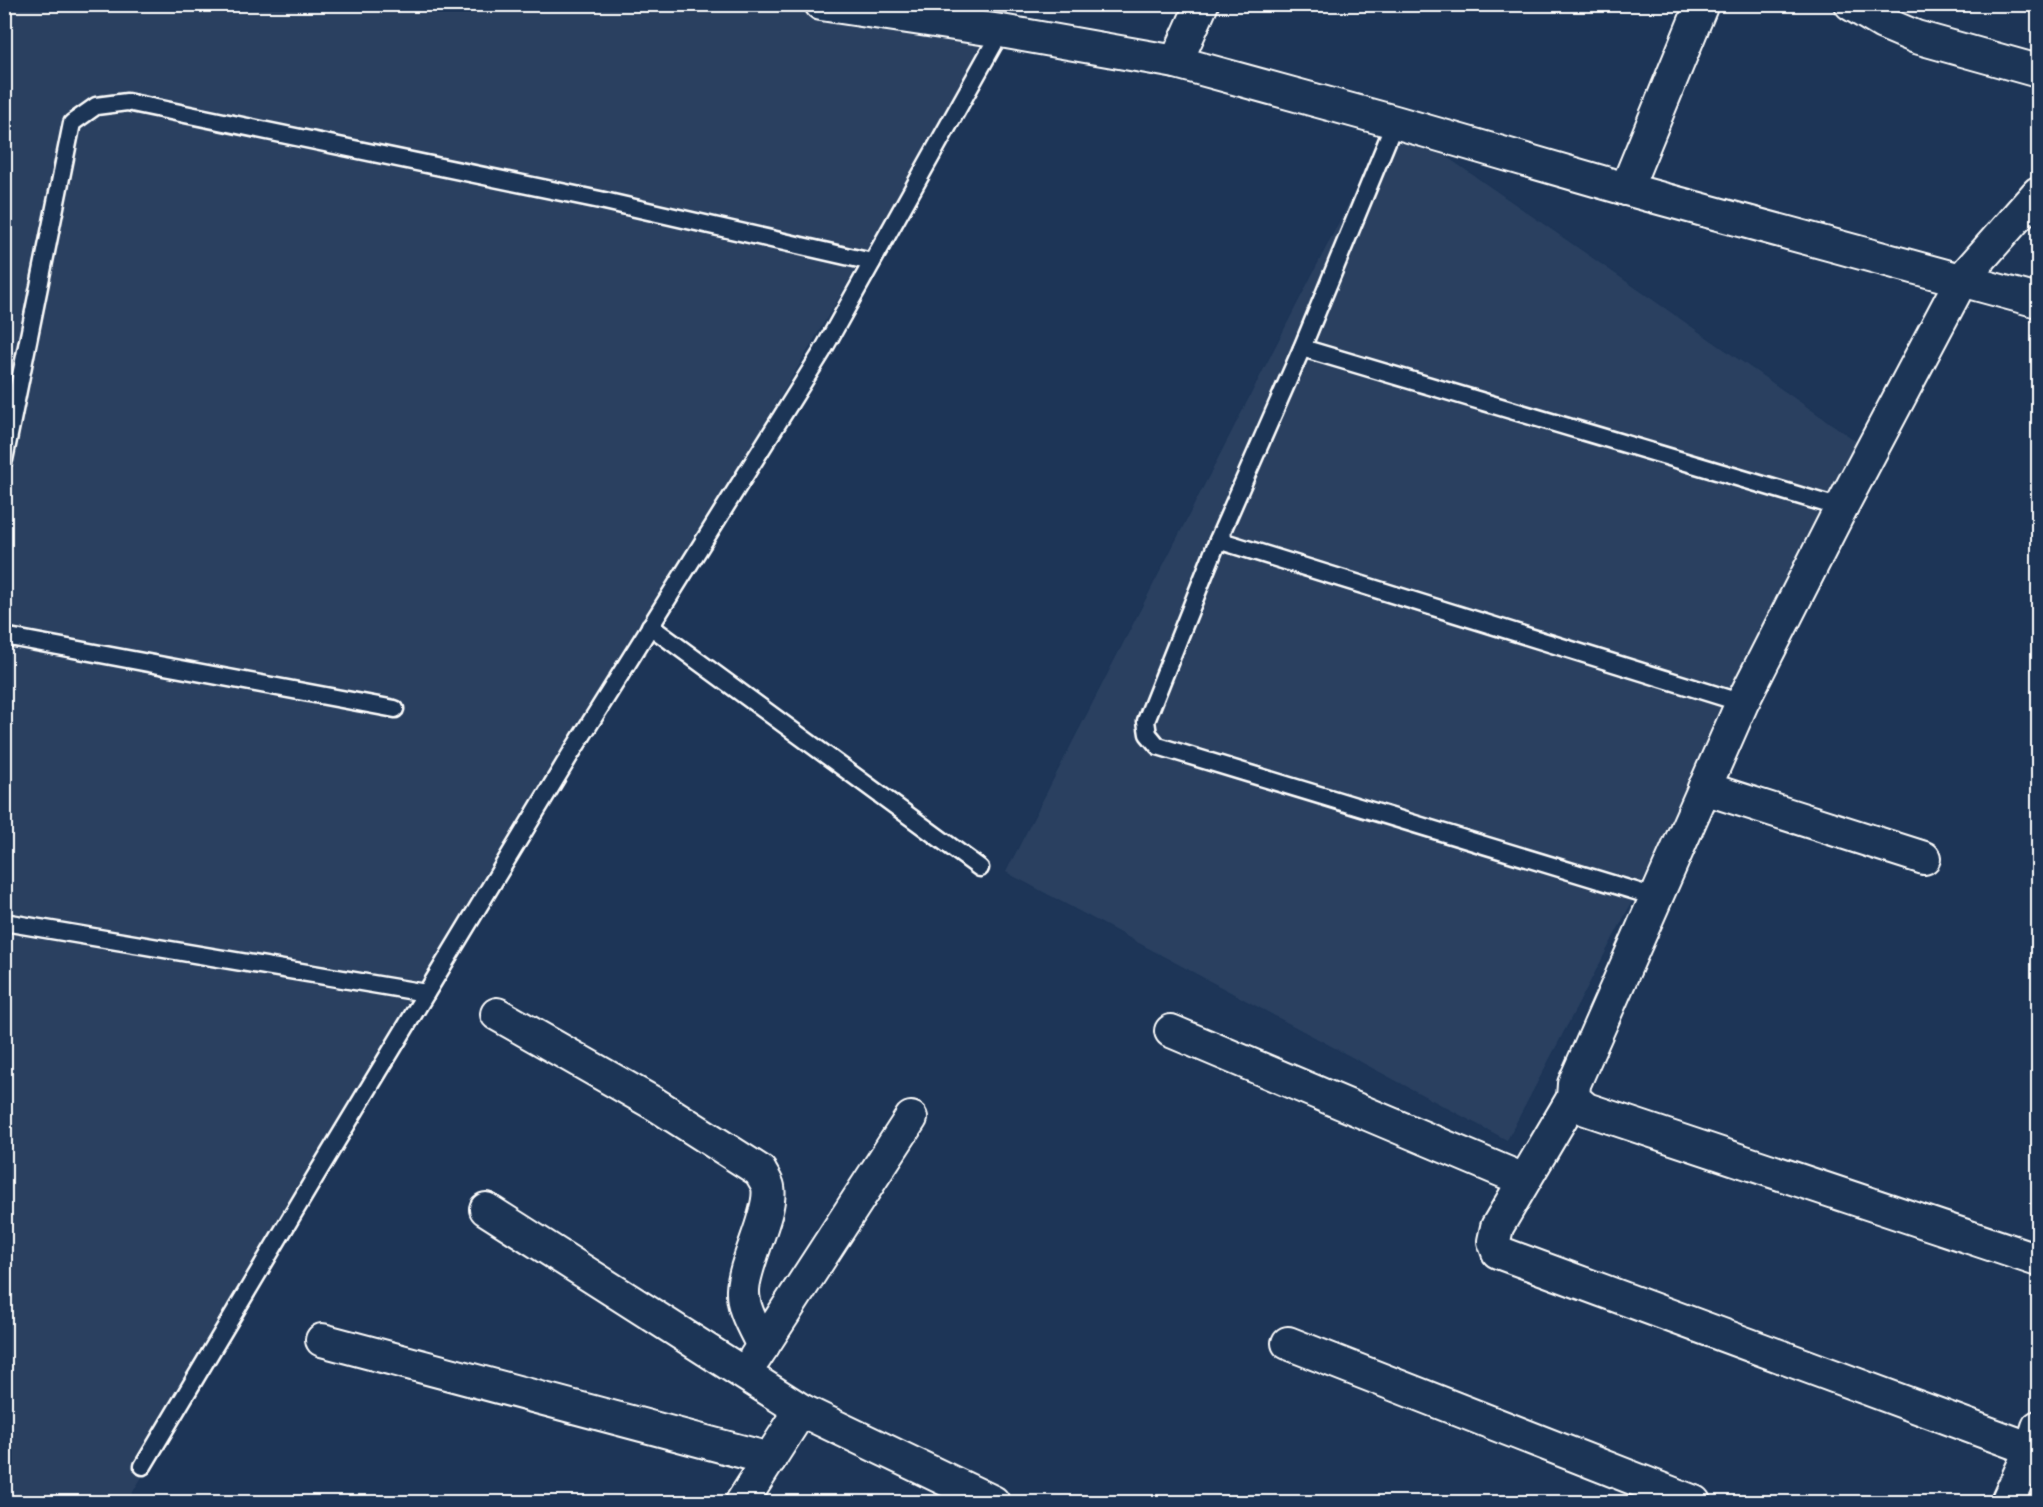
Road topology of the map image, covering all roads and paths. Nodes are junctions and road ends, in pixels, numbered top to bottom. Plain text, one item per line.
1 (821, 4) edge
2 (1202, 4) edge
3 (1702, 4) edge
4 (1851, 4) edge
5 (1001, 31) junction
6 (1176, 62) junction
7 (2038, 71) edge
8 (1395, 122) junction
9 (1626, 189) junction
10 (2038, 193) edge
11 (872, 262) junction
12 (1962, 279) junction
13 (2038, 301) edge
14 (1302, 348) junction
15 (4, 460) edge
16 (1841, 508) junction
17 (1218, 540) junction
18 (650, 626) junction
19 (4, 636) edge
20 (1742, 702) junction
21 (395, 709) dead end
22 (1704, 788) junction
23 (1924, 858) dead end
24 (980, 868) dead end
25 (1655, 897) junction
26 (4, 922) edge
27 (426, 993) junction
28 (496, 1014) dead end
29 (1171, 1031) dead end
30 (1573, 1098) junction
31 (911, 1118) dead end
32 (1524, 1180) junction
33 (486, 1209) dead end
34 (2038, 1260) edge
35 (322, 1340) dead end
36 (1288, 1343) dead end
37 (764, 1346) junction
38 (745, 1374) junction
39 (801, 1410) junction
40 (2035, 1438) edge
41 (770, 1459) junction
42 (144, 1466) dead end
43 (2017, 1500) edge
44 (742, 1503) edge
45 (993, 1503) edge
46 (1694, 1503) edge

1 - 5 street
2 - 6 street
3 - 9 street
4 - 7 street
5 - 6 street
5 - 11 lane
6 - 8 street
8 - 9 street
8 - 14 lane
9 - 12 street
10 - 12 street
11 - 15 lane
11 - 18 lane
12 - 13 street
12 - 16 street
14 - 16 lane
14 - 17 lane
16 - 20 street
17 - 20 lane
17 - 25 lane
18 - 24 lane
18 - 27 lane
19 - 21 lane
20 - 22 street
22 - 23 street
22 - 25 street
25 - 30 street
26 - 27 lane
27 - 42 lane
28 - 37 street
29 - 32 street
30 - 32 street
30 - 34 street
31 - 37 street
32 - 40 street
33 - 38 street
35 - 41 street
36 - 46 street
37 - 38 street
38 - 39 street
39 - 41 street
39 - 45 street
40 - 43 street
41 - 44 street

